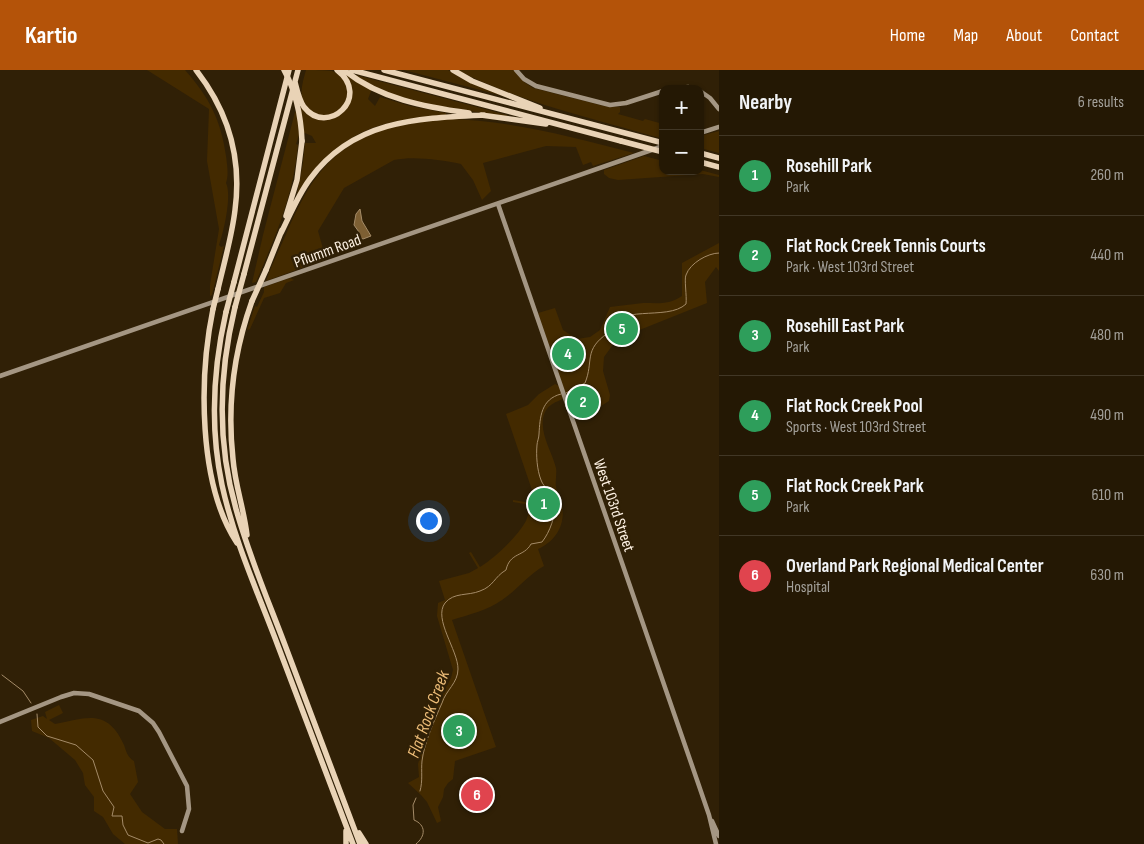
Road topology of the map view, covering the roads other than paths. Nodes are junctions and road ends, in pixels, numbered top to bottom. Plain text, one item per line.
1 (196, 70) edge
2 (284, 70) edge
3 (289, 70) edge
4 (336, 70) edge
5 (344, 70) edge
6 (352, 70) edge
7 (384, 70) edge
8 (453, 70) edge
9 (516, 70) edge
10 (298, 71) edge
11 (295, 82) junction
12 (659, 92) edge
13 (704, 94) edge
14 (719, 110) edge
15 (484, 115) junction
16 (561, 117) junction
17 (719, 127) edge
18 (570, 128) junction
19 (704, 132) edge
20 (659, 144) edge
21 (659, 146) edge
22 (659, 151) edge
23 (704, 154) edge
24 (719, 158) edge
25 (704, 163) edge
26 (719, 167) edge
27 (498, 204) junction
28 (281, 233) junction
29 (0, 376) edge
30 (245, 550) junction
31 (0, 722) edge
32 (709, 815) junction
33 (352, 822) junction
34 (345, 824) junction
35 (182, 831) dead end
36 (719, 836) edge
37 (346, 844) edge
38 (353, 844) edge
39 (360, 844) edge
40 (366, 844) edge
41 (716, 844) edge

1 - 30 highway, bridge
2 - 28 highway, bridge
3 - 30 highway, bridge
4 - 11 highway
5 - 15 highway
6 - 18 highway
7 - 16 highway
8 - 16 highway
9 - 12 main road
10 - 11 highway
11 - 30 highway, bridge
13 - 14 main road
15 - 18 highway
15 - 28 highway
16 - 20 highway
17 - 19 main road
18 - 22 highway, bridge
21 - 27 main road, Pflumm Road
23 - 24 highway
25 - 26 highway
27 - 29 main road, Pflumm Road
27 - 32 main road, West 103rd Street
28 - 30 highway, bridge
30 - 33 highway
30 - 34 highway
31 - 35 main road
32 - 36 main road, West 103rd Street
32 - 41 main road, West 103rd Street
33 - 39 highway
33 - 40 highway
34 - 37 highway
34 - 38 highway

